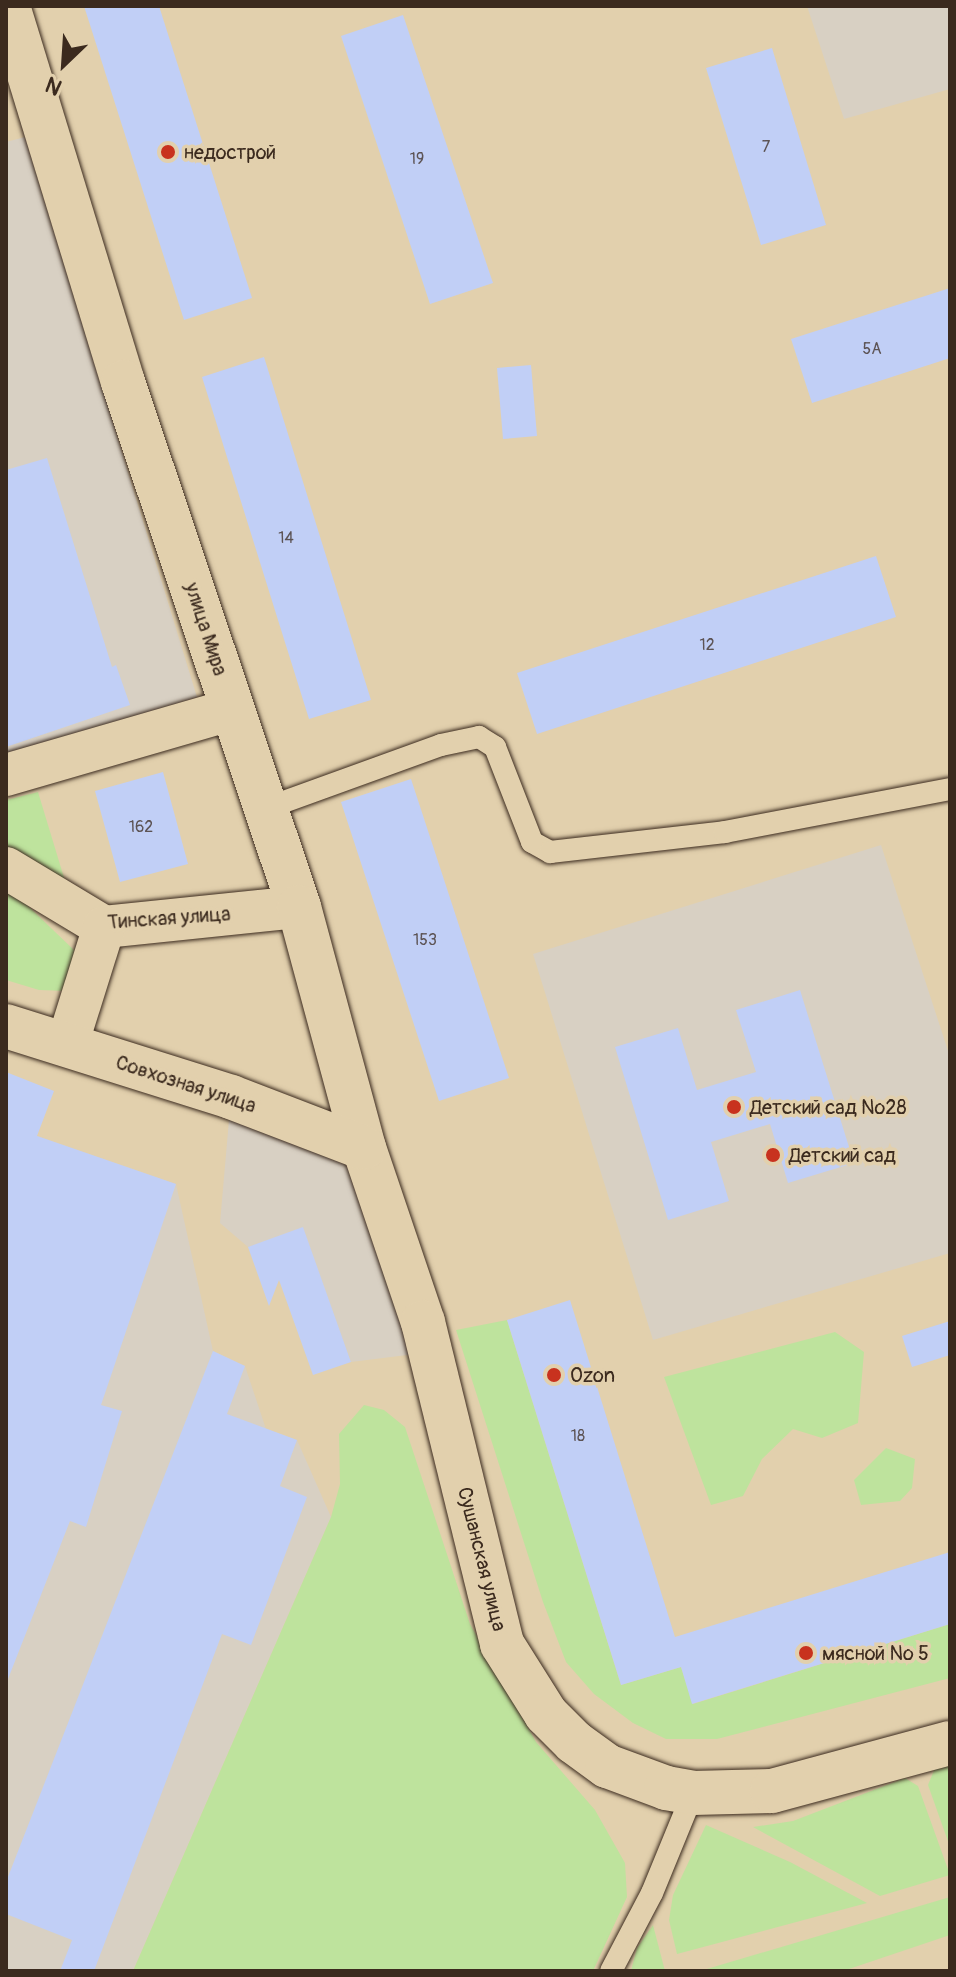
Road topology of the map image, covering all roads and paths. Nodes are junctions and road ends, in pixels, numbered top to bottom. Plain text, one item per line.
1 (8, 6) edge
2 (233, 709) junction
3 (6, 775) edge
4 (950, 789) edge
5 (267, 808) junction
6 (6, 868) edge
7 (299, 907) junction
8 (104, 927) junction
9 (6, 1026) edge
10 (67, 1045) junction
11 (364, 1148) junction
12 (398, 1255) joint
13 (950, 1743) edge
14 (693, 1793) junction
15 (611, 1971) edge

1 - 2 main road, улица Мира
2 - 3 street
2 - 5 main road, улица Мира
4 - 5 lane
5 - 7 main road, улица Мира
6 - 8 street, Тинская улица
7 - 8 street, Тинская улица
7 - 11 main road, улица Мира
8 - 10 street
9 - 10 main road, Совхозная улица
10 - 11 main road, Совхозная улица
11 - 12 main road, улица Мира
12 - 14 main road, Сушанская улица
13 - 14 main road, Сушанская улица
14 - 15 lane

